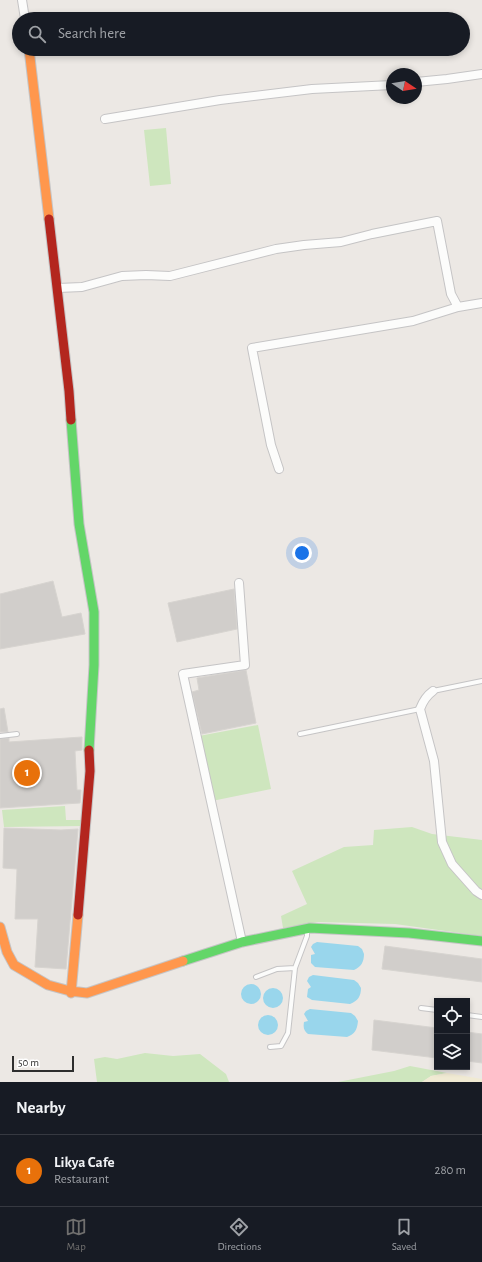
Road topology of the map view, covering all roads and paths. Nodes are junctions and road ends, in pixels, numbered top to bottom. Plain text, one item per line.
1 (22, 0) edge
2 (24, 12) edge
3 (30, 56) edge
4 (482, 74) edge
5 (422, 81) edge
6 (386, 86) edge
7 (105, 119) dead end
8 (58, 288) junction
9 (482, 303) edge
10 (458, 307) junction
11 (279, 469) dead end
12 (239, 582) dead end
13 (482, 681) edge
14 (433, 691) joint
15 (420, 709) junction
16 (17, 734) dead end
17 (300, 734) dead end
18 (0, 736) edge
19 (482, 895) edge
20 (0, 927) edge
21 (307, 928) junction
22 (242, 942) junction
23 (482, 942) edge
24 (295, 968) junction
25 (256, 977) dead end
26 (71, 993) junction
27 (421, 1008) dead end
28 (434, 1010) edge
29 (470, 1015) edge
30 (482, 1017) edge
31 (270, 1047) dead end

1 - 2 street
3 - 8 street
4 - 5 street
6 - 7 street
8 - 10 street
8 - 26 street
9 - 10 street
10 - 11 street
12 - 22 street
13 - 14 lane
14 - 15 street
15 - 17 lane
15 - 19 street
16 - 18 lane
20 - 26 street
21 - 22 street
21 - 23 street
21 - 24 lane
22 - 26 street
24 - 25 lane
24 - 31 lane
27 - 28 lane
29 - 30 lane

